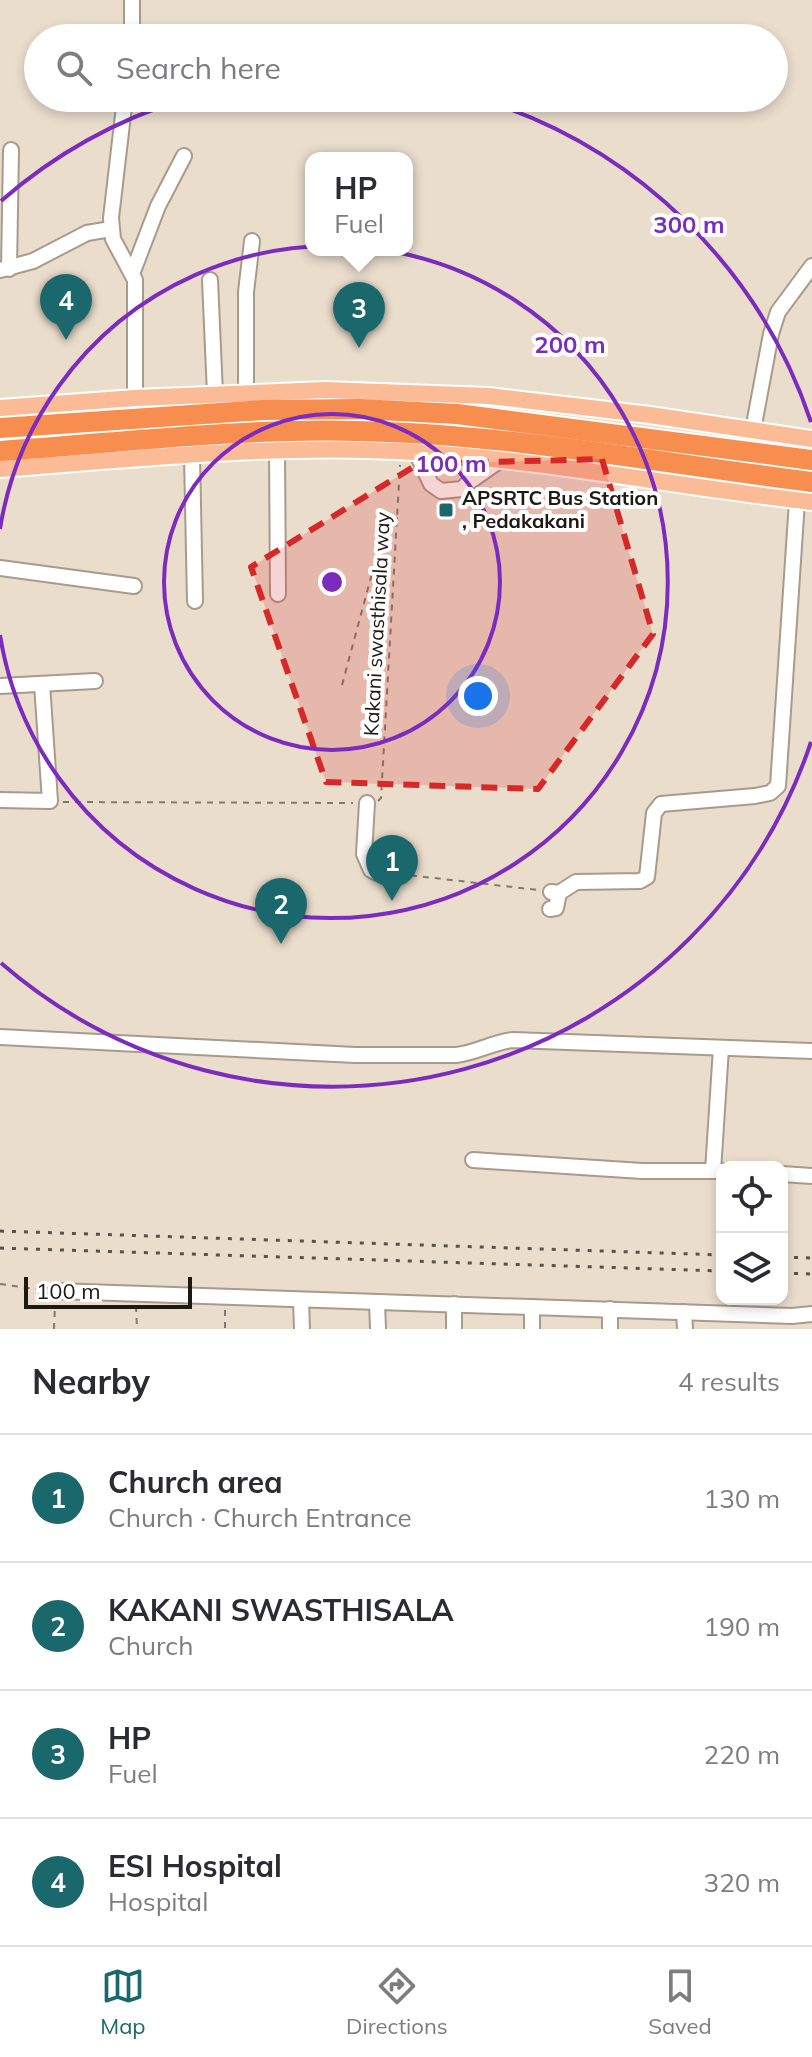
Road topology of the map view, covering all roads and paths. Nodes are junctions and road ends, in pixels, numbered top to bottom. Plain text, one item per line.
1 (132, 0) edge
2 (132, 24) edge
3 (123, 112) edge
4 (11, 150) dead end
5 (184, 156) dead end
6 (111, 229) junction
7 (252, 241) dead end
8 (812, 266) edge
9 (4, 270) edge
10 (132, 274) junction
11 (210, 280) dead end
12 (246, 392) junction
13 (215, 394) junction
14 (135, 398) junction
15 (0, 408) edge
16 (0, 428) edge
17 (753, 430) junction
18 (812, 439) edge
19 (277, 450) junction
20 (0, 451) edge
21 (408, 452) junction
22 (192, 456) junction
23 (502, 459) junction
24 (812, 460) edge
25 (0, 469) edge
26 (812, 482) edge
27 (804, 502) edge
28 (398, 518) junction
29 (0, 568) edge
30 (134, 586) dead end
31 (278, 594) dead end
32 (195, 601) dead end
33 (95, 681) dead end
34 (342, 685) dead end
35 (0, 686) edge
36 (42, 686) junction
37 (0, 800) edge
38 (50, 801) junction
39 (374, 801) junction
40 (377, 873) dead end
41 (399, 874) tunnel mouth
42 (554, 888) junction
43 (550, 909) dead end
44 (0, 1037) edge
45 (721, 1048) junction
46 (812, 1051) edge
47 (473, 1160) dead end
48 (717, 1161) edge
49 (716, 1171) edge
50 (788, 1174) edge
51 (812, 1176) edge
52 (0, 1284) edge
53 (55, 1291) junction
54 (136, 1292) junction
55 (224, 1296) junction
56 (301, 1300) junction
57 (377, 1302) junction
58 (454, 1304) junction
59 (532, 1307) junction
60 (610, 1309) junction
61 (684, 1312) junction
62 (812, 1314) edge
63 (754, 1322) edge
64 (54, 1329) edge
65 (137, 1329) edge
66 (225, 1329) edge
67 (302, 1329) edge
68 (378, 1329) edge
69 (454, 1329) edge
70 (532, 1329) edge
71 (610, 1329) edge
72 (685, 1329) edge

1 - 2 street
3 - 6 street
4 - 9 street
5 - 10 street
6 - 9 street
6 - 10 street
7 - 12 street
8 - 17 street
10 - 14 street
11 - 13 street
12 - 13 main road
12 - 17 main road
13 - 14 main road
14 - 15 main road
16 - 24 highway
17 - 18 main road
19 - 21 main road
19 - 22 main road
19 - 31 street
20 - 26 highway
21 - 23 main road
21 - 23 street
21 - 28 path, Kakani swasthisala way
22 - 25 main road
22 - 32 street
23 - 27 main road
27 - 42 street
28 - 34 path
28 - 39 path, Kakani swasthisala way
29 - 30 street
33 - 36 street
35 - 36 street
36 - 38 street
37 - 38 street
38 - 39 path
39 - 40 street
41 - 42 path
42 - 43 street
44 - 45 street
45 - 46 street
45 - 48 street
47 - 49 street
50 - 51 street
52 - 53 path
53 - 54 street
53 - 64 path
54 - 55 street
54 - 65 path
55 - 56 street
55 - 66 path
56 - 57 street
56 - 67 street
57 - 58 street
57 - 68 street
58 - 59 street
58 - 69 street
59 - 60 street
59 - 70 street
60 - 61 street
60 - 71 street
61 - 63 street
61 - 72 street
62 - 63 street

